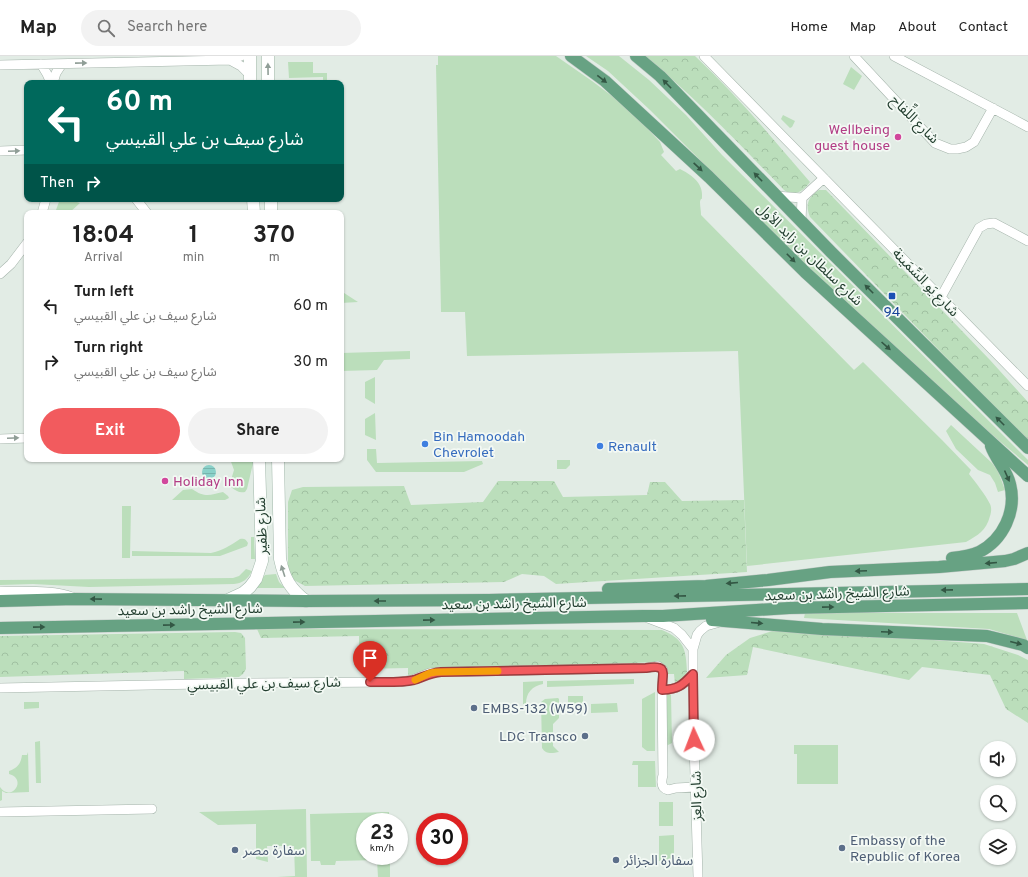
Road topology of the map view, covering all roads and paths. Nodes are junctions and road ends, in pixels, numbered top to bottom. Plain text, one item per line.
1 (241, 56) edge
2 (250, 56) edge
3 (268, 56) edge
4 (571, 56) edge
5 (636, 56) edge
6 (704, 56) edge
7 (854, 56) edge
8 (894, 56) edge
9 (213, 58) edge
10 (52, 60) edge
11 (230, 60) junction
12 (42, 64) junction
13 (62, 64) junction
14 (0, 65) edge
15 (250, 79) edge
16 (50, 80) edge
17 (53, 80) edge
18 (268, 80) edge
19 (993, 108) junction
20 (1028, 127) edge
21 (24, 150) edge
22 (0, 151) edge
23 (824, 178) junction
24 (776, 196) junction
25 (802, 198) junction
26 (138, 202) edge
27 (145, 210) edge
28 (801, 221) junction
29 (1028, 241) edge
30 (24, 247) edge
31 (0, 274) edge
32 (941, 297) junction
33 (1028, 386) edge
34 (24, 438) edge
35 (0, 439) edge
36 (989, 441) junction
37 (1028, 448) edge
38 (259, 462) edge
39 (278, 462) edge
40 (1028, 476) edge
41 (1028, 553) edge
42 (913, 568) junction
43 (1028, 589) edge
44 (0, 591) edge
45 (75, 599) junction
46 (228, 600) junction
47 (489, 600) junction
48 (0, 601) edge
49 (306, 601) junction
50 (1028, 603) edge
51 (643, 616) junction
52 (663, 616) junction
53 (727, 620) junction
54 (0, 628) edge
55 (1028, 648) edge
56 (693, 649) junction
57 (693, 674) junction
58 (662, 685) junction
59 (0, 688) edge
60 (695, 787) junction
61 (152, 809) dead end
62 (0, 812) edge
63 (698, 875) edge

1 - 11 street
2 - 15 main road
18 -> 3 main road
4 -> 36 main road, شارع سلطان بن زايد الأول
24 -> 5 main road, شارع سلطان بن زايد الأول
6 - 23 street, شارع يَو السِّمَينة
7 - 19 street, شارع اللِّفاح
8 - 19 street
9 - 11 street
13 -> 9 street
10 - 12 street
10 - 13 street
11 - 15 street
12 - 14 street
12 - 16 street
13 - 17 street
19 - 20 street
22 -> 21 street
23 - 25 street
23 - 32 street, شارع يَو السِّمَينة
24 - 25 street
24 - 28 main road, شارع سلطان بن زايد الأول
25 - 28 street
26 - 27 street
37 -> 28 main road, شارع سلطان بن زايد الأول
29 - 32 street
30 - 31 street
32 - 33 street, شارع يَو السِّمَينة
35 -> 34 street
36 - 40 main road, شارع سلطان بن زايد الأول
36 -> 42 main road
38 - 46 main road, شارع ظفير
49 -> 39 main road, شارع ظفير
41 -> 42 main road
42 -> 47 main road
43 -> 47 main road, شارع الشيخ راشد بن سعيد
44 - 45 street
46 -> 45 main road, شارع الشيخ راشد بن سعيد
45 - 48 main road, شارع الشيخ راشد بن سعيد
46 - 49 main road, شارع الشيخ راشد بن سعيد
47 -> 49 main road, شارع الشيخ راشد بن سعيد
52 -> 50 main road, شارع الشيخ راشد بن سعيد
51 - 52 main road, شارع الشيخ راشد بن سعيد
54 -> 51 main road, شارع الشيخ راشد بن سعيد
51 - 56 street
52 - 53 main road
53 -> 55 main road
53 - 56 street, شارع العِز
56 - 57 street, شارع العِز
57 - 58 street
57 - 60 street, شارع العِز
58 - 59 street, شارع سيف بن علي القبيسي
58 - 60 street
60 - 63 street, شارع العِز
61 - 62 street

